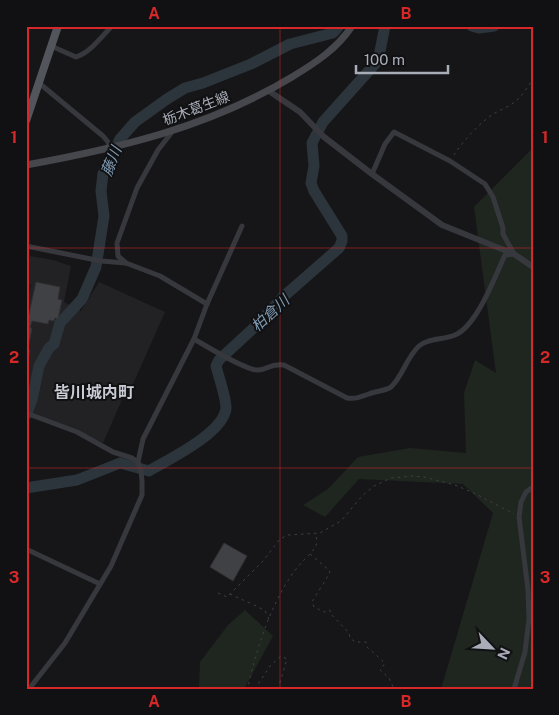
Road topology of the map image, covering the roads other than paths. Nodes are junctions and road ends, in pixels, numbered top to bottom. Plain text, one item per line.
1 (58, 26) edge
2 (112, 26) edge
3 (352, 26) edge
4 (51, 46) junction
5 (39, 84) junction
6 (269, 91) junction
7 (26, 121) edge
8 (172, 132) junction
9 (111, 148) junction
10 (26, 165) edge
11 (372, 174) junction
12 (242, 226) dead end
13 (26, 246) edge
14 (514, 254) junction
15 (126, 263) junction
16 (533, 266) edge
17 (207, 304) junction
18 (194, 339) junction
19 (26, 413) edge
20 (138, 462) junction
21 (533, 487) edge
22 (26, 549) edge
23 (100, 584) junction
24 (29, 689) edge
25 (514, 689) edge

1 - 4 main road
2 - 4 street
3 - 6 main road, 栃木葛生線
4 - 5 main road
5 - 7 main road
5 - 9 street
6 - 8 main road, 栃木葛生線
6 - 11 street
8 - 9 main road, 栃木葛生線
8 - 15 street
9 - 10 main road, 栃木葛生線
11 - 14 street
11 - 14 street
12 - 17 street
13 - 15 street
14 - 16 street
14 - 18 street
15 - 17 street
17 - 18 street
18 - 20 street
19 - 20 street
20 - 23 street
21 - 25 street
22 - 23 street
23 - 24 street

